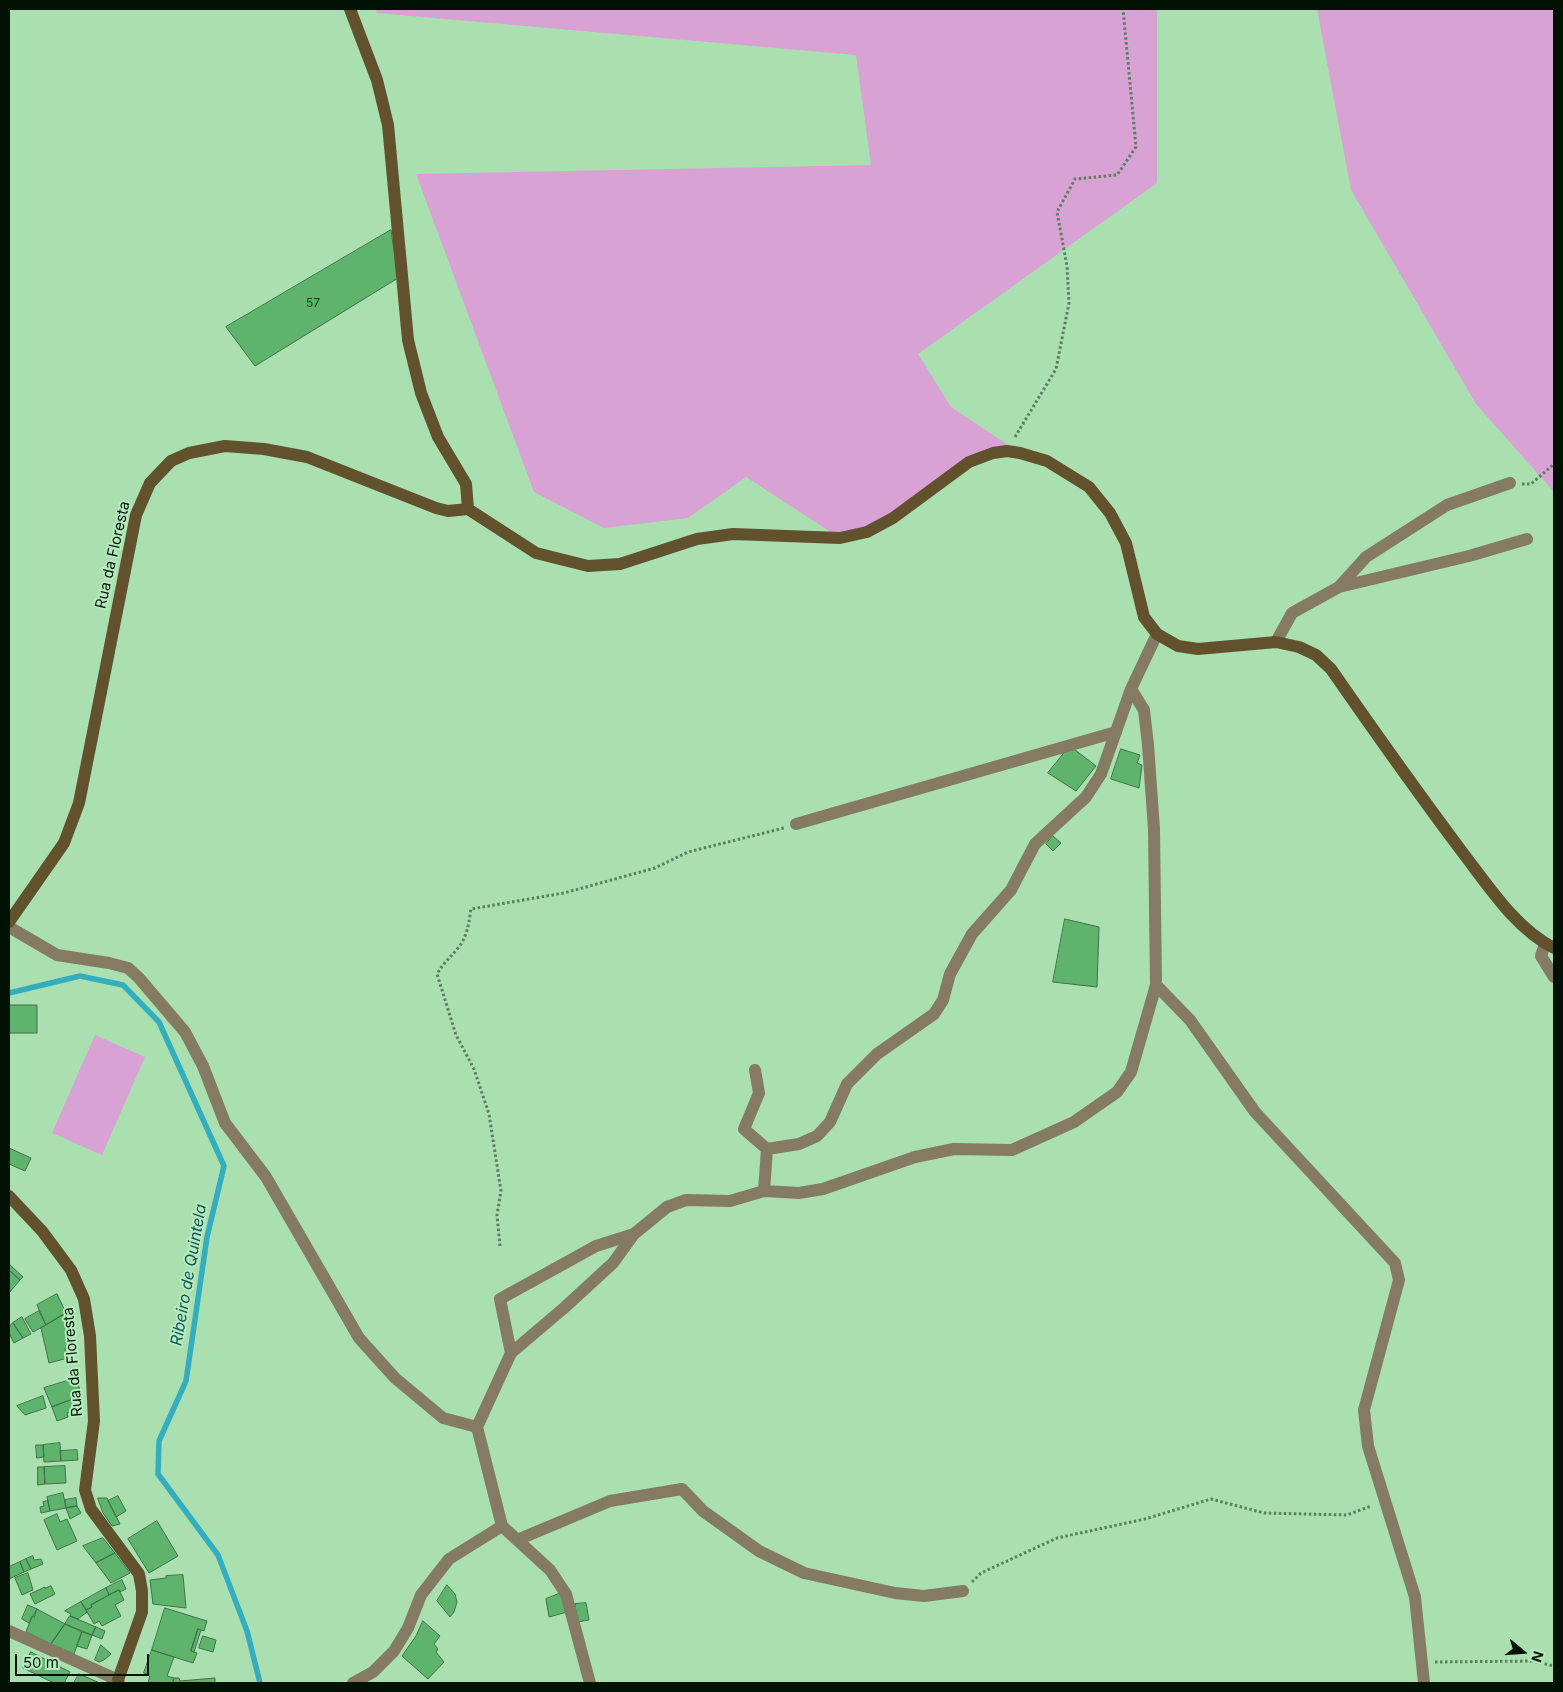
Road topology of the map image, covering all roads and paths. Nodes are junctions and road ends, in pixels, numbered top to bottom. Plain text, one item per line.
1 (350, 9) edge
2 (1123, 9) edge
3 (1007, 451) junction
4 (1554, 464) edge
5 (1510, 484) joint
6 (468, 509) junction
7 (1527, 539) dead end
8 (1338, 587) junction
9 (1157, 634) junction
10 (1276, 642) junction
11 (1130, 689) junction
12 (1116, 732) junction
13 (796, 824) joint
14 (9, 922) edge
15 (9, 927) edge
16 (1549, 946) edge
17 (1554, 977) edge
18 (1156, 985) junction
19 (755, 1070) dead end
20 (767, 1149) junction
21 (764, 1191) junction
22 (9, 1196) edge
23 (634, 1234) junction
24 (500, 1246) dead end
25 (511, 1353) junction
26 (477, 1427) junction
27 (1385, 1502) junction
28 (502, 1526) junction
29 (517, 1540) junction
30 (962, 1591) joint
31 (9, 1630) edge
32 (1422, 1662) junction
33 (1554, 1666) edge
34 (118, 1681) edge
35 (353, 1683) edge
36 (590, 1683) edge
37 (1424, 1683) edge

1 - 6 street
2 - 3 path
3 - 6 street
3 - 9 street
4 - 5 path
5 - 8 street
6 - 14 street, Rua da Floresta
7 - 8 street
8 - 10 street
9 - 10 street
9 - 11 street
10 - 16 street
11 - 12 street
11 - 18 street
12 - 13 street
12 - 20 street
13 - 24 path
15 - 26 street
16 - 17 street
18 - 21 street
18 - 27 street
19 - 20 street
20 - 21 street
21 - 23 street
22 - 34 street, Rua da Floresta
23 - 25 street
23 - 25 street
25 - 26 street
26 - 28 street
27 - 30 path
27 - 32 street
28 - 29 street
28 - 35 street
29 - 30 street
29 - 36 street
31 - 34 street
32 - 33 path
32 - 37 street

